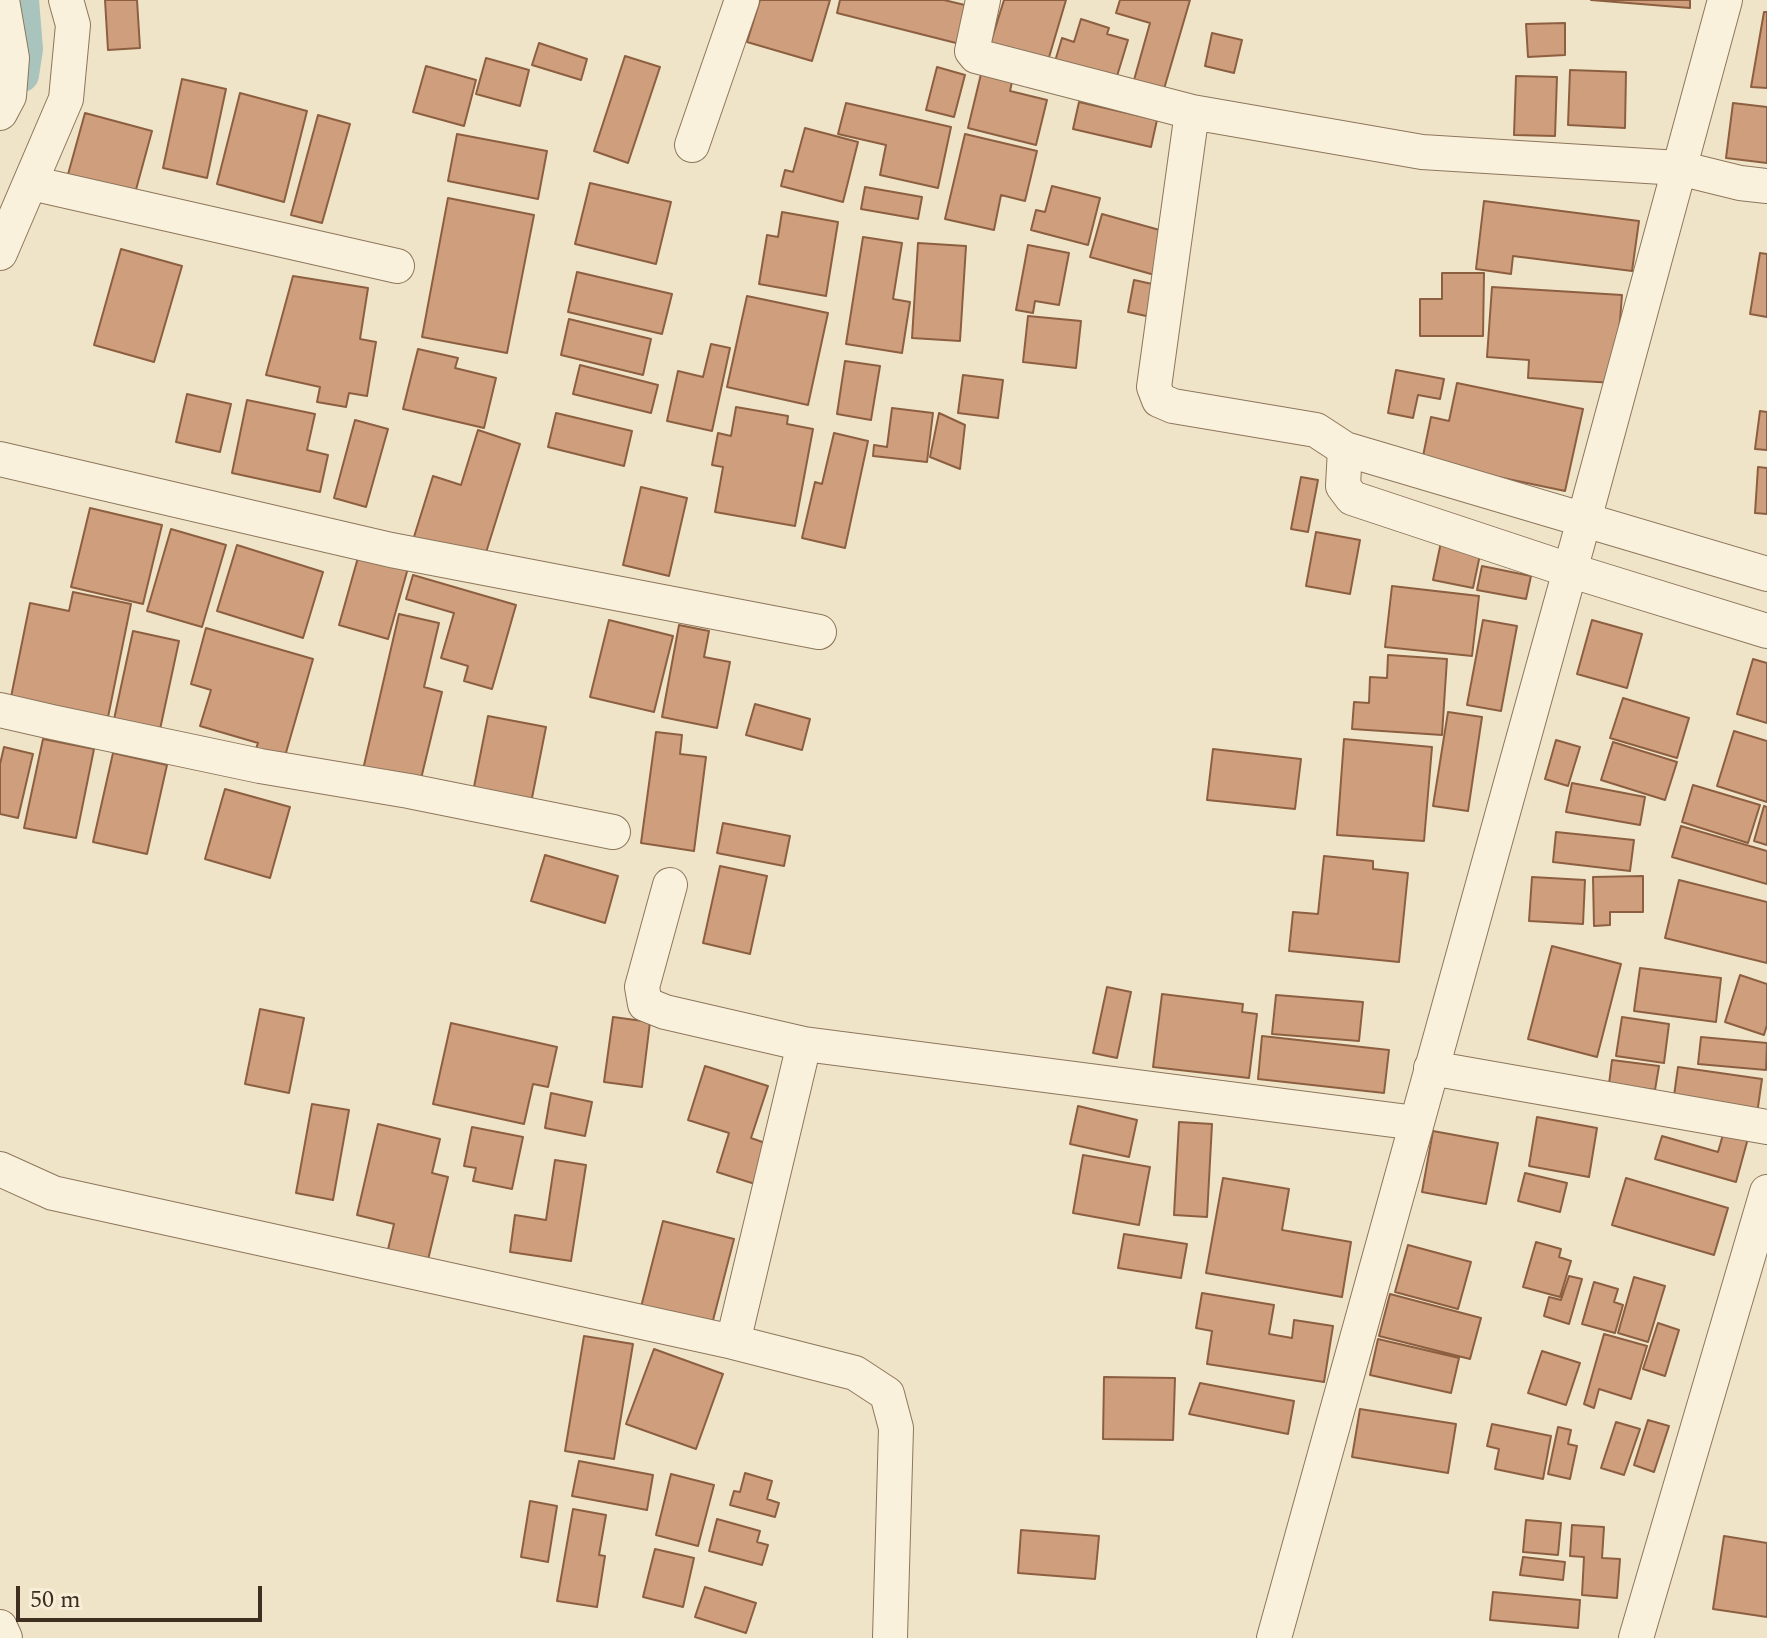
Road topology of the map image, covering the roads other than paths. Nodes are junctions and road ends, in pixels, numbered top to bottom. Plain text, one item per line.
1 (2, 0) edge
2 (66, 0) edge
3 (742, 0) edge
4 (983, 0) edge
5 (1725, 0) edge
6 (1192, 112) junction
7 (0, 113) edge
8 (692, 145) dead end
9 (1679, 168) junction
10 (31, 183) junction
11 (1767, 186) edge
12 (0, 253) edge
13 (397, 266) dead end
14 (1345, 449) junction
15 (0, 459) edge
16 (1584, 520) junction
17 (1569, 570) junction
18 (1767, 574) edge
19 (1767, 631) edge
20 (819, 632) dead end
21 (0, 710) edge
22 (613, 832) dead end
23 (670, 885) dead end
24 (804, 1044) junction
25 (1431, 1068) junction
26 (1416, 1123) junction
27 (1767, 1127) edge
28 (0, 1169) edge
29 (1767, 1192) edge
30 (733, 1342) junction
31 (0, 1627) edge
32 (5, 1638) edge
33 (890, 1638) edge
34 (1274, 1638) edge
35 (1636, 1638) edge

1 - 7 street
2 - 10 street
3 - 8 street
4 - 6 street
5 - 9 street
6 - 9 street
6 - 14 street
9 - 11 street
9 - 16 street
10 - 12 street
10 - 13 street
14 - 16 street
14 - 17 street
15 - 20 street
16 - 17 street
16 - 18 street
17 - 19 street
17 - 25 street
21 - 22 street
23 - 24 street
24 - 26 street
24 - 30 street
25 - 26 street
25 - 27 street
26 - 34 street
28 - 30 street
29 - 35 street
30 - 33 street
31 - 32 street

